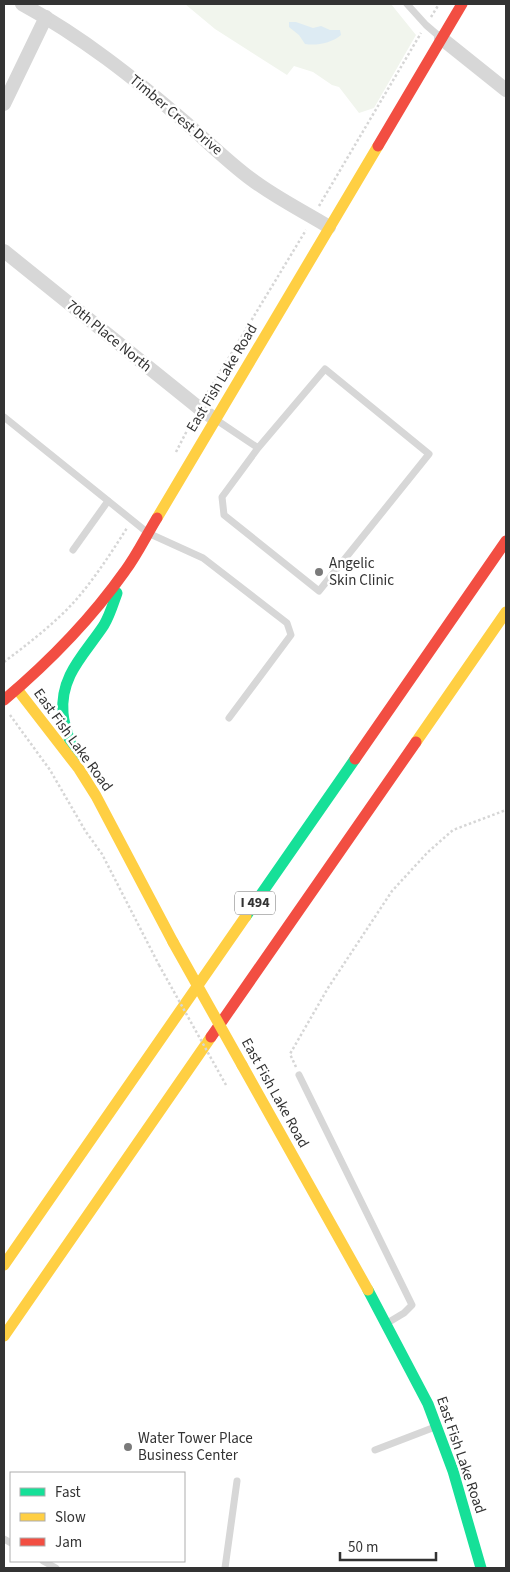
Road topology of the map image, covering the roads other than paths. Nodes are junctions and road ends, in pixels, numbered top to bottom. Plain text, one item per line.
1 (22, 4) edge
2 (407, 4) edge
3 (462, 4) edge
4 (46, 17) junction
5 (442, 38) junction
6 (506, 90) edge
7 (4, 104) edge
8 (329, 227) junction
9 (4, 251) edge
10 (4, 417) edge
11 (215, 419) junction
12 (258, 448) junction
13 (108, 501) junction
14 (148, 533) junction
15 (506, 541) edge
16 (73, 550) dead end
17 (126, 570) junction
18 (506, 612) edge
19 (17, 689) junction
20 (4, 700) edge
21 (229, 718) dead end
22 (79, 769) junction
23 (299, 1075) road end
24 (4, 1266) edge
25 (387, 1324) junction
26 (4, 1336) edge
27 (437, 1426) junction
28 (375, 1450) dead end
29 (237, 1481) dead end
30 (45, 1562) edge
31 (56, 1568) edge
32 (225, 1568) edge
33 (481, 1568) edge

1 - 4 street, Timber Crest Drive
2 - 5 lane
3 - 5 main road, East Fish Lake Road
4 - 7 street
4 - 8 street, Timber Crest Drive
5 - 6 street
5 - 8 main road, East Fish Lake Road
8 - 11 main road, East Fish Lake Road
9 - 11 street, 70th Place North
10 - 13 lane
11 - 12 lane
11 - 14 main road, East Fish Lake Road
12 - 12 lane
13 - 14 lane
13 - 16 lane
14 - 17 main road, East Fish Lake Road
14 - 21 lane
15 - 24 main road, I 494
17 - 19 main road, East Fish Lake Road
17 - 22 main road
18 - 26 main road, I 494
19 - 20 main road
19 - 22 main road, East Fish Lake Road
22 - 25 main road, East Fish Lake Road, bridge
23 - 25 lane
25 - 27 main road, East Fish Lake Road
27 - 28 lane
27 - 33 main road, East Fish Lake Road
29 - 32 lane
30 - 31 lane

